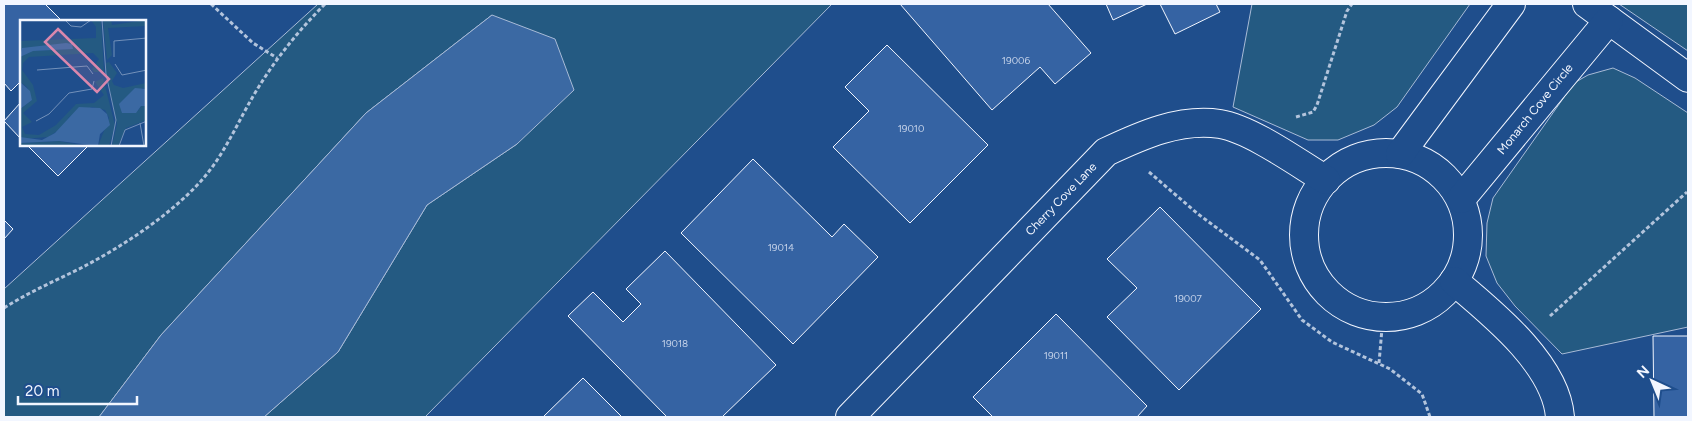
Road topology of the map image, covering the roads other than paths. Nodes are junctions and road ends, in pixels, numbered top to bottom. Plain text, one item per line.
1 (1511, 4) edge
2 (1587, 4) edge
3 (1609, 20) junction
4 (1688, 78) edge
5 (1400, 154) junction
6 (1326, 180) junction
7 (1460, 199) junction
8 (1454, 281) junction
9 (850, 417) edge
10 (1560, 417) edge

1 - 5 street
2 - 3 street
3 - 4 street
3 - 7 street, Monarch Cove Circle
5 - 6 street
5 - 7 street
6 - 8 street
6 - 9 street, Cherry Cove Lane
7 - 8 street
8 - 10 street

